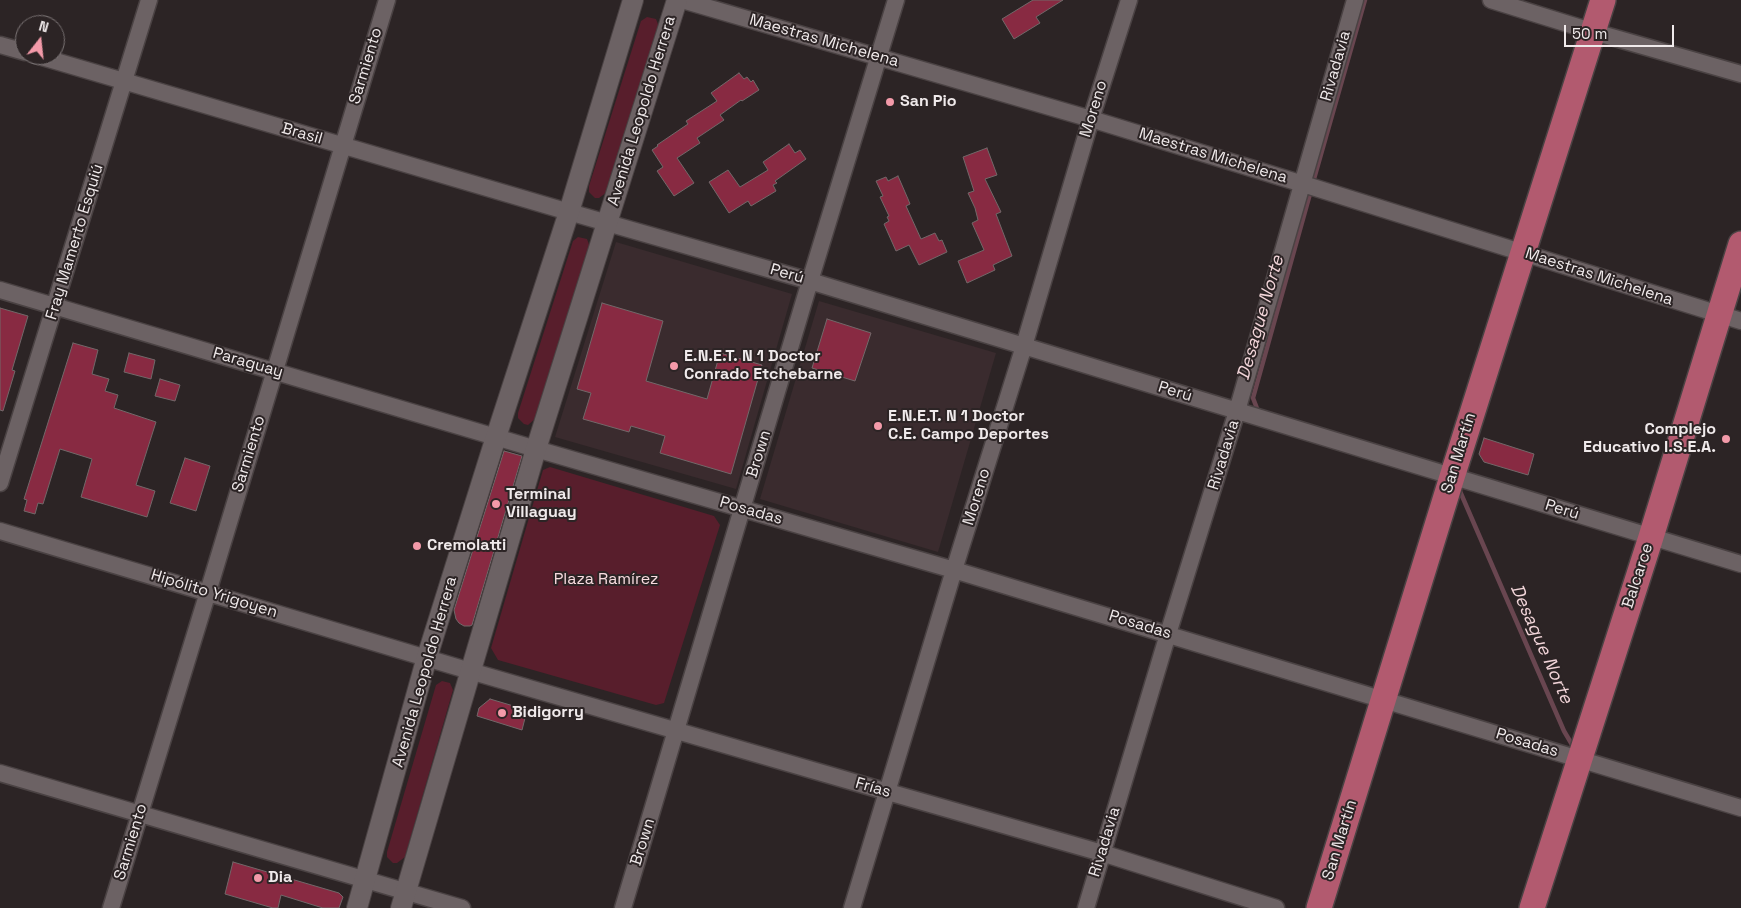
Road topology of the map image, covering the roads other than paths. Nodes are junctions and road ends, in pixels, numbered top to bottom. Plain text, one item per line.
1 (149, 0) edge
2 (386, 0) edge
3 (633, 0) edge
4 (676, 0) edge
5 (682, 0) edge
6 (896, 0) edge
7 (1129, 0) edge
8 (1355, 0) edge
9 (1491, 0) edge
10 (1603, 0) edge
11 (1594, 32) junction
12 (0, 45) edge
13 (15, 49) edge
14 (878, 57) junction
15 (65, 64) edge
16 (1741, 74) edge
17 (124, 81) junction
18 (1091, 119) junction
19 (342, 146) junction
20 (1303, 184) junction
21 (569, 212) junction
22 (608, 222) junction
23 (1741, 244) edge
24 (1522, 253) junction
25 (810, 281) junction
26 (0, 290) edge
27 (55, 306) junction
28 (1730, 318) edge
29 (1024, 346) junction
30 (274, 371) junction
31 (1237, 411) junction
32 (496, 437) junction
33 (536, 449) junction
34 (1452, 477) junction
35 (0, 483) edge
36 (743, 508) junction
37 (0, 531) edge
38 (1651, 537) junction
39 (1741, 564) edge
40 (954, 570) junction
41 (208, 592) junction
42 (1168, 634) junction
43 (427, 658) junction
44 (470, 671) junction
45 (1384, 700) junction
46 (677, 731) junction
47 (1580, 758) junction
48 (0, 773) edge
49 (888, 792) junction
50 (1741, 808) edge
51 (140, 814) junction
52 (1102, 853) junction
53 (365, 880) junction
54 (403, 900) edge
55 (111, 908) edge
56 (357, 908) edge
57 (462, 908) edge
58 (624, 908) edge
59 (852, 908) edge
60 (1086, 908) edge
61 (1276, 908) edge
62 (1319, 908) edge
63 (1532, 908) edge

1 - 17 street, Fray Mamerto Esquiú
2 - 19 street, Sarmiento
3 - 21 street, Avenida Leopoldo Herrera
4 - 22 street, Avenida Leopoldo Herrera
5 - 14 street, Maestras Michelena
6 - 14 street, Brown
7 - 18 street, Moreno
8 - 20 street, Rivadavia
9 - 11 street
10 - 11 main road, San Martín
11 - 16 street
11 - 24 main road, San Martín
12 - 13 street
14 - 18 street, Maestras Michelena
14 - 25 street, Brown
15 - 17 street, Brasil
17 - 19 street, Brasil
17 - 27 street, Fray Mamerto Esquiú
18 - 20 street, Maestras Michelena
18 - 29 street, Moreno
19 - 21 street, Brasil
19 - 30 street, Sarmiento
20 - 24 street, Maestras Michelena
20 - 31 street, Rivadavia
21 - 22 street, Avenida Leopoldo Herrera
21 - 32 street, Avenida Leopoldo Herrera
22 - 25 street, Perú
22 - 33 street, Avenida Leopoldo Herrera
23 - 28 main road, Balcarce
24 - 28 street, Maestras Michelena
24 - 34 main road, San Martín
25 - 29 street, Perú
25 - 36 street, Brown
26 - 27 street, Paraguay
27 - 30 street, Paraguay
27 - 35 street, Fray Mamerto Esquiú
28 - 38 main road, Balcarce
29 - 31 street, Perú
29 - 40 street, Moreno
30 - 32 street, Paraguay
30 - 41 street, Sarmiento
31 - 34 street, Perú
31 - 42 street, Rivadavia
32 - 33 street
32 - 43 street, Avenida Leopoldo Herrera
33 - 36 street, Posadas
33 - 44 street, Avenida Leopoldo Herrera
34 - 38 street, Perú
34 - 45 main road, San Martín
36 - 40 street, Posadas
36 - 46 street, Brown
37 - 41 street, Hipólito Yrigoyen
38 - 39 street, Perú
38 - 47 main road, Balcarce
40 - 42 street, Posadas
40 - 49 street, Moreno
41 - 43 street, Hipólito Yrigoyen
41 - 51 street, Sarmiento
42 - 45 street, Posadas
42 - 52 street, Rivadavia
43 - 44 street, Hipólito Yrigoyen
43 - 53 street, Avenida Leopoldo Herrera
44 - 46 street, Frías
44 - 54 street, Avenida Leopoldo Herrera
45 - 47 street, Posadas
45 - 62 main road, San Martín
46 - 49 street, Frías
46 - 58 street, Brown
47 - 50 street, Posadas
47 - 63 main road, Balcarce
48 - 51 street
49 - 52 street, Frías
49 - 59 street, Moreno
51 - 53 street
51 - 55 street, Sarmiento
52 - 60 street, Rivadavia
52 - 61 street, Frías
53 - 54 street
53 - 56 street, Avenida Leopoldo Herrera
54 - 57 street

